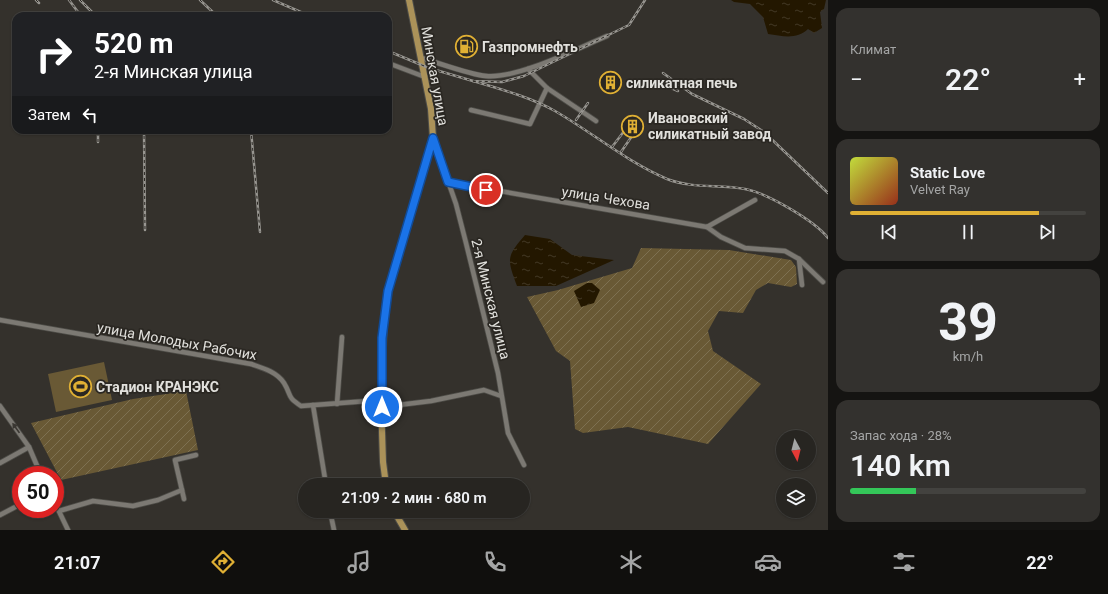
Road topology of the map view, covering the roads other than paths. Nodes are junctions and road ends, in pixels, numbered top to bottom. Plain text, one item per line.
1 (409, 0) edge
2 (607, 36) dead end
3 (421, 58) junction
4 (392, 65) edge
5 (528, 69) junction
6 (425, 77) junction
7 (547, 88) junction
8 (471, 110) dead end
9 (596, 121) dead end
10 (433, 138) junction
11 (448, 182) junction
12 (755, 200) dead end
13 (707, 227) junction
14 (799, 259) junction
15 (823, 282) dead end
16 (802, 285) dead end
17 (0, 320) edge
18 (342, 337) dead end
19 (501, 396) junction
20 (337, 404) junction
21 (382, 404) junction
22 (313, 405) junction
23 (0, 406) edge
24 (5, 413) junction
25 (0, 416) edge
26 (29, 447) junction
27 (196, 455) dead end
28 (0, 463) edge
29 (37, 466) edge
30 (524, 466) dead end
31 (325, 478) edge
32 (386, 478) edge
33 (182, 490) junction
34 (184, 499) dead end
35 (12, 509) edge
36 (64, 510) edge
37 (0, 515) edge
38 (62, 518) edge
39 (331, 518) edge
40 (398, 518) edge
41 (66, 529) edge
42 (334, 530) edge
43 (405, 530) edge

1 - 3 main road, Минская улица
2 - 5 street
3 - 5 street
3 - 6 main road, Минская улица
4 - 6 street
5 - 7 street
6 - 10 main road, Минская улица
7 - 8 street
7 - 9 street
10 - 11 street, 2-я Минская улица
10 - 21 main road, Минская улица
11 - 13 street, улица Чехова
11 - 19 street, 2-я Минская улица
12 - 13 street
13 - 14 street
14 - 15 street
14 - 16 street
17 - 22 street, улица Молодых Рабочих
18 - 20 street
19 - 21 street, улица Молодых Рабочих
19 - 30 street, 2-я Минская улица
20 - 21 street, улица Молодых Рабочих
20 - 22 street, улица Молодых Рабочих
21 - 32 main road, Минская улица
22 - 31 street
23 - 24 street
24 - 25 street
26 -> 24 street
26 - 28 street
26 - 29 street
27 - 33 street
33 - 34 street
33 - 36 street
35 - 37 street
38 - 41 street
39 - 42 street
40 - 43 main road

